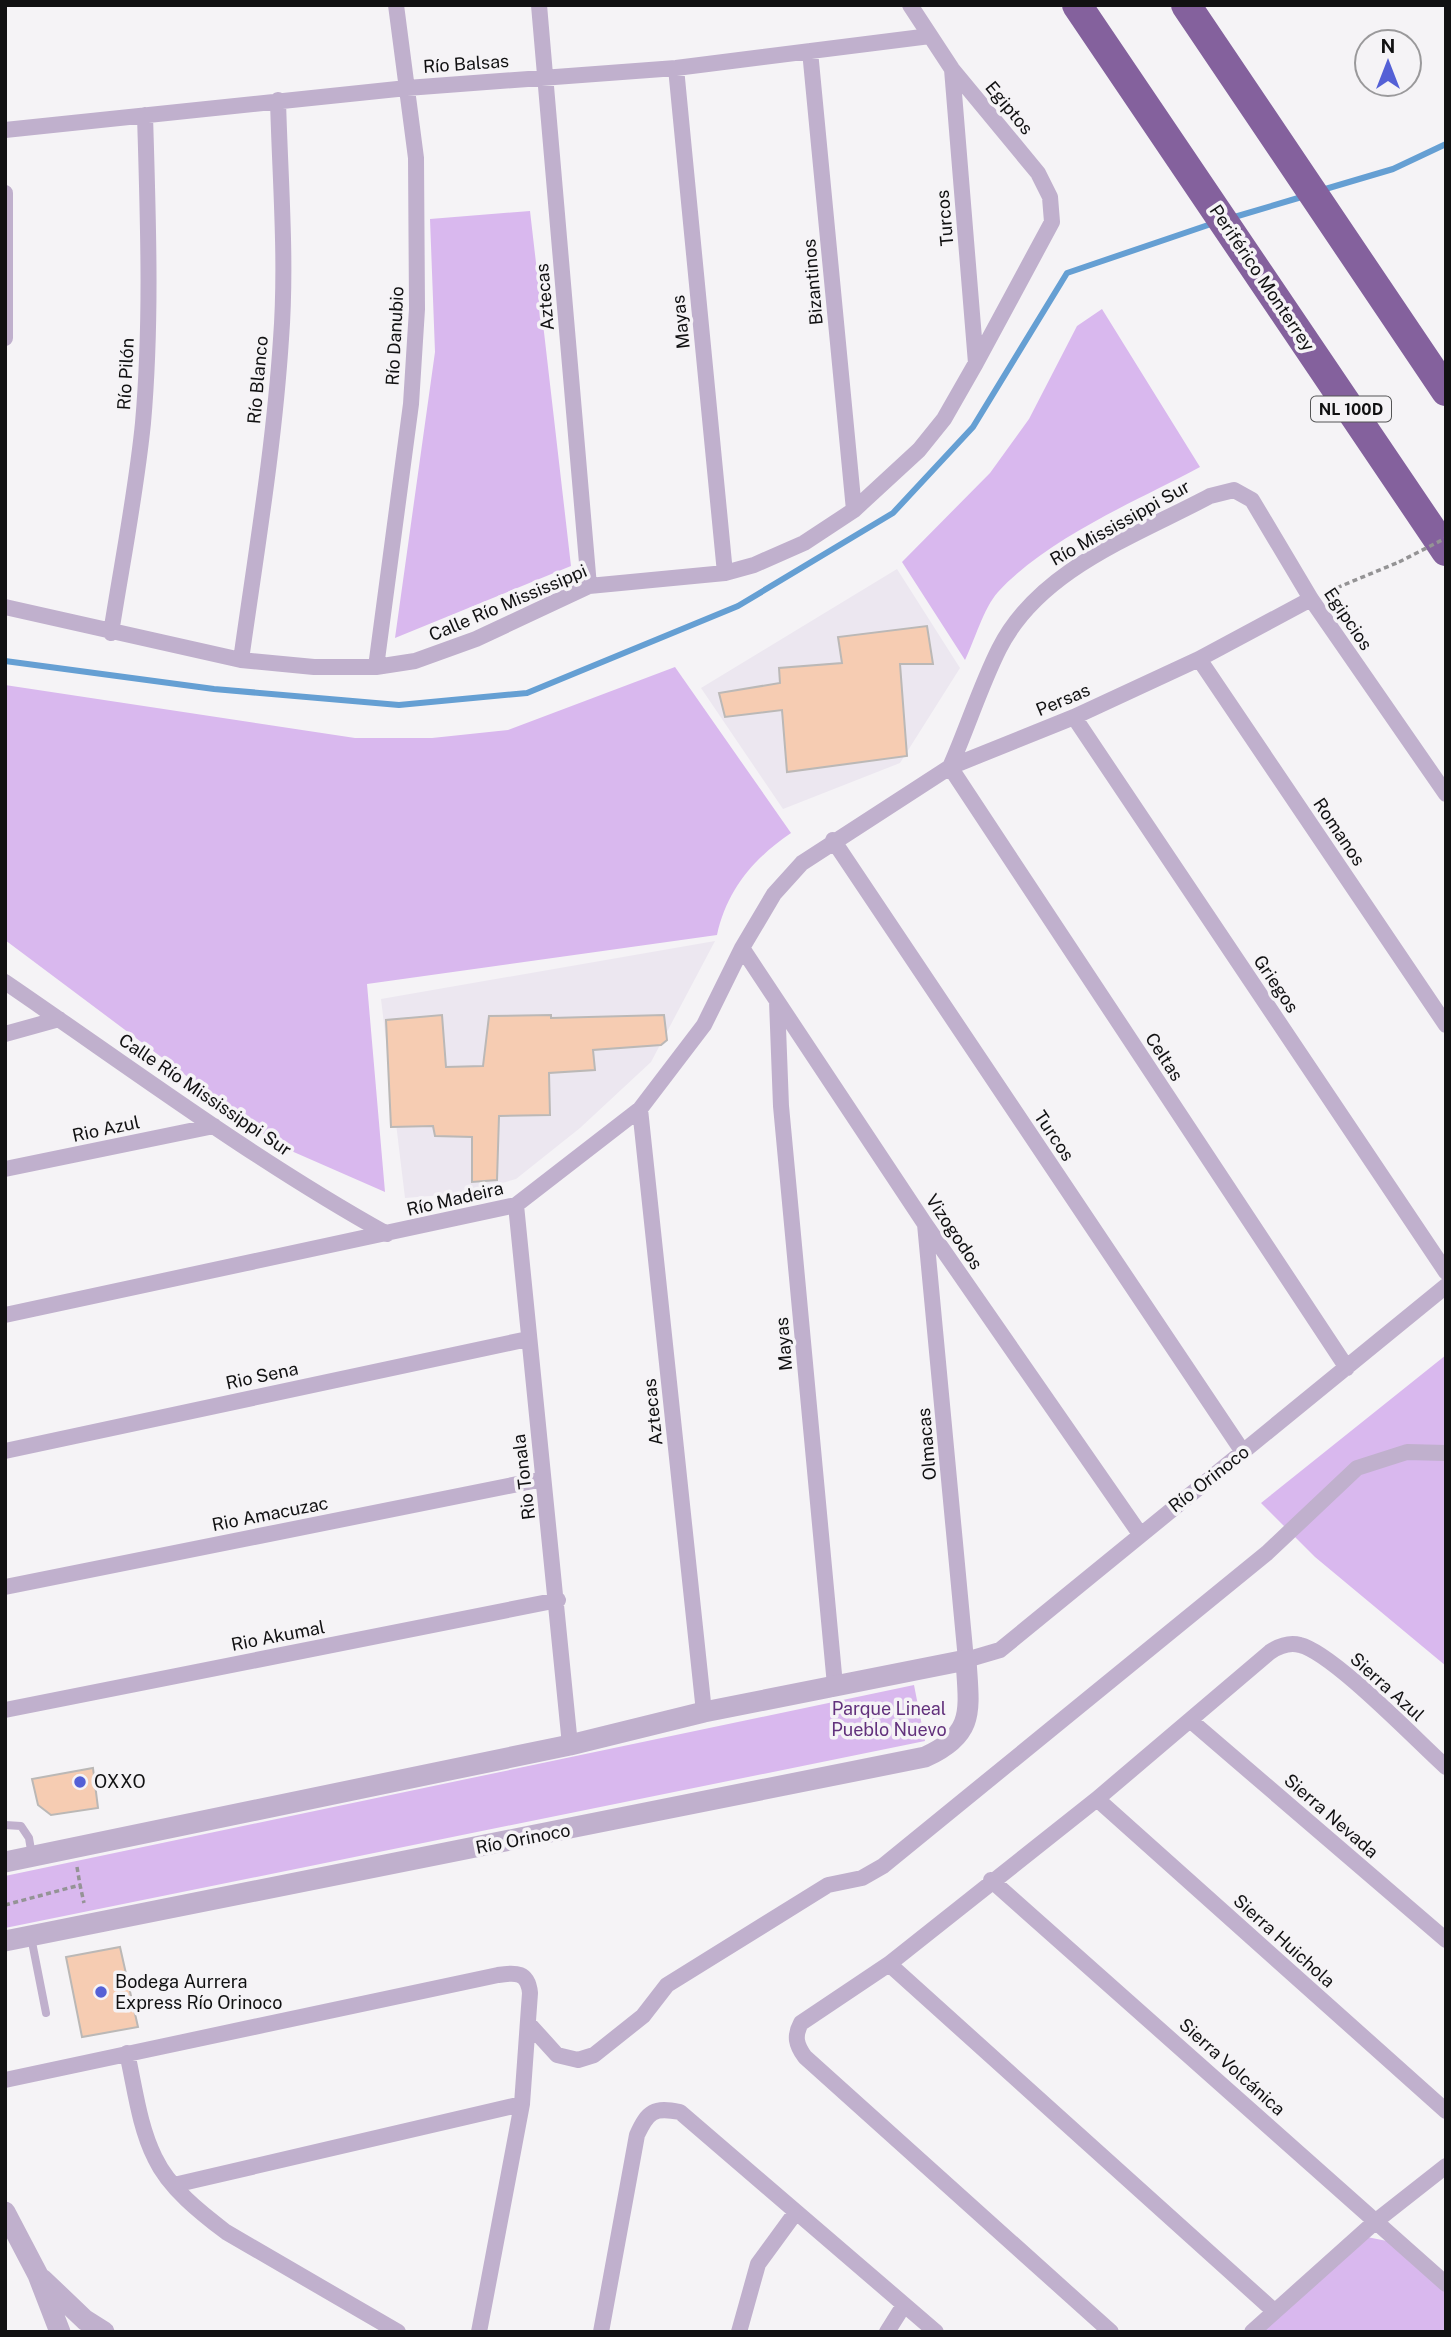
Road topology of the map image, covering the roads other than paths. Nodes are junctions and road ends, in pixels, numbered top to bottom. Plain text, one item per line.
1 (396, 5) edge
2 (539, 5) edge
3 (910, 5) edge
4 (1077, 5) edge
5 (1186, 5) edge
6 (930, 36) junction
7 (810, 51) junction
8 (676, 68) junction
9 (952, 69) junction
10 (545, 78) junction
11 (407, 88) junction
12 (278, 100) junction
13 (145, 115) junction
14 (5, 130) edge
15 (5, 193) edge
16 (1041, 242) joint
17 (5, 338) edge
18 (976, 363) junction
19 (1446, 391) edge
20 (1210, 496) joint
21 (854, 510) junction
22 (1446, 551) edge
23 (725, 573) junction
24 (589, 586) junction
25 (1311, 599) junction
26 (5, 607) edge
27 (111, 633) junction
28 (1199, 659) junction
29 (241, 660) junction
30 (376, 667) junction
31 (1074, 718) junction
32 (950, 767) junction
33 (1446, 794) edge
34 (833, 840) junction
35 (742, 948) junction
36 (5, 982) edge
37 (776, 999) junction
38 (59, 1019) junction
39 (1446, 1025) edge
40 (5, 1034) edge
41 (640, 1109) junction
42 (214, 1126) junction
43 (5, 1169) edge
44 (516, 1205) junction
45 (926, 1224) junction
46 (387, 1234) junction
47 (1446, 1272) edge
48 (1446, 1286) edge
49 (5, 1315) edge
50 (528, 1339) junction
51 (1347, 1368) junction
52 (5, 1451) edge
53 (1243, 1452) junction
54 (1446, 1453) edge
55 (543, 1479) junction
56 (1140, 1534) junction
57 (5, 1587) edge
58 (558, 1600) junction
59 (967, 1660) junction
60 (835, 1685) junction
61 (5, 1710) edge
62 (705, 1712) junction
63 (1191, 1721) junction
64 (570, 1745) junction
65 (1446, 1767) edge
66 (1097, 1800) junction
67 (5, 1825) edge
68 (32, 1856) junction
69 (5, 1862) edge
70 (991, 1880) junction
71 (31, 1937) junction
72 (1446, 1940) edge
73 (5, 1941) edge
74 (889, 1964) junction
75 (46, 2014) dead end
76 (528, 2023) junction
77 (127, 2053) junction
78 (5, 2080) edge
79 (522, 2104) junction
80 (1446, 2110) edge
81 (1446, 2166) edge
82 (174, 2185) junction
83 (796, 2212) junction
84 (5, 2213) edge
85 (1377, 2221) junction
86 (38, 2274) junction
87 (1446, 2284) edge
88 (904, 2305) junction
89 (1273, 2310) junction
90 (85, 2320) junction
91 (60, 2332) edge
92 (66, 2332) edge
93 (104, 2332) edge
94 (398, 2332) edge
95 (479, 2332) edge
96 (601, 2332) edge
97 (739, 2332) edge
98 (887, 2332) edge
99 (936, 2332) edge
100 (1111, 2332) edge
101 (1251, 2332) edge

1 - 11 street, Río Danubio
2 - 10 street, Aztecas
3 - 6 street, Egiptos
4 - 22 highway, Periférico Monterrey / NL 100D
5 - 19 highway
6 - 7 street, Río Balsas
6 - 9 street, Egiptos
7 - 8 street, Río Balsas
7 - 21 street, Bizantinos
8 - 10 street, Río Balsas
8 - 23 street, Mayas
9 - 16 street, Egiptos
9 - 18 street, Turcos
10 - 11 street, Río Balsas
10 - 24 street, Aztecas
11 - 12 street, Río Balsas
11 - 30 street, Río Danubio
12 - 13 street, Río Balsas
12 - 29 street, Río Blanco
13 - 14 street, Río Balsas
13 - 27 street, Río Pilón
15 - 17 street
16 - 18 street, Calle Río Mississippi
18 - 21 street, Calle Río Mississippi
20 - 25 street, Egipcios
20 - 32 street, Río Mississippi Sur
21 - 23 street, Calle Río Mississippi
23 - 24 street, Calle Río Mississippi
24 - 30 street, Calle Río Mississippi
25 - 28 street, Persas
25 - 33 street, Egipcios
26 - 27 street, Calle Río Mississippi
27 - 29 street, Calle Río Mississippi
28 - 31 street, Persas
28 - 39 street, Romanos
29 - 30 street, Calle Río Mississippi
31 - 32 street, Persas
31 - 47 street, Griegos
32 - 34 street, Persas
32 - 51 street, Celtas
34 - 35 street, Río Madeira
34 - 53 street, Turcos
35 - 37 street, Vizogodos
35 - 41 street, Río Madeira
36 - 38 street, Calle Río Mississippi Sur
37 - 45 street, Vizogodos
37 - 60 street, Mayas
38 - 40 street
38 - 42 street, Calle Río Mississippi Sur
41 - 44 street, Río Madeira
41 - 62 street, Aztecas
42 - 43 street, Rio Azul
42 - 46 street, Calle Río Mississippi Sur
44 - 46 street, Río Madeira
44 - 50 street, Rio Tonala
45 - 56 street, Vizogodos
45 - 59 street, Olmacas
46 - 49 street, Río Madeira
48 - 51 street, Río Orinoco
50 - 52 street, Rio Sena
50 - 55 street, Rio Tonala
51 - 53 street, Río Orinoco
53 - 56 street, Río Orinoco
54 - 76 street
55 - 57 street, Rio Amacuzac
55 - 58 street, Rio Tonala
56 - 59 street, Río Orinoco
58 - 61 street, Rio Akumal
58 - 64 street, Rio Tonala
59 - 60 street, Río Orinoco
59 - 71 street, Río Orinoco
60 - 62 street, Río Orinoco
62 - 64 street, Río Orinoco
63 - 65 street, Sierra Azul
63 - 66 street
63 - 72 street, Sierra Nevada
64 - 68 street, Río Orinoco
66 - 70 street
66 - 80 street, Sierra Huichola
67 - 68 lane
68 - 69 street, Río Orinoco
70 - 74 street
70 - 85 street, Sierra Volcánica
71 - 73 street, Río Orinoco
71 - 75 lane
74 - 89 street
74 - 100 street
76 - 77 street
76 - 79 street
77 - 78 street
77 - 82 street
79 - 82 street
79 - 95 street
81 - 85 street
82 - 94 street
83 - 88 street
83 - 96 street
83 - 97 street
84 - 86 street
85 - 87 street, Sierra Volcánica
85 - 89 street
86 - 90 street
86 - 91 street
88 - 98 street
88 - 99 street
89 - 101 street
90 - 92 street
90 - 93 street

